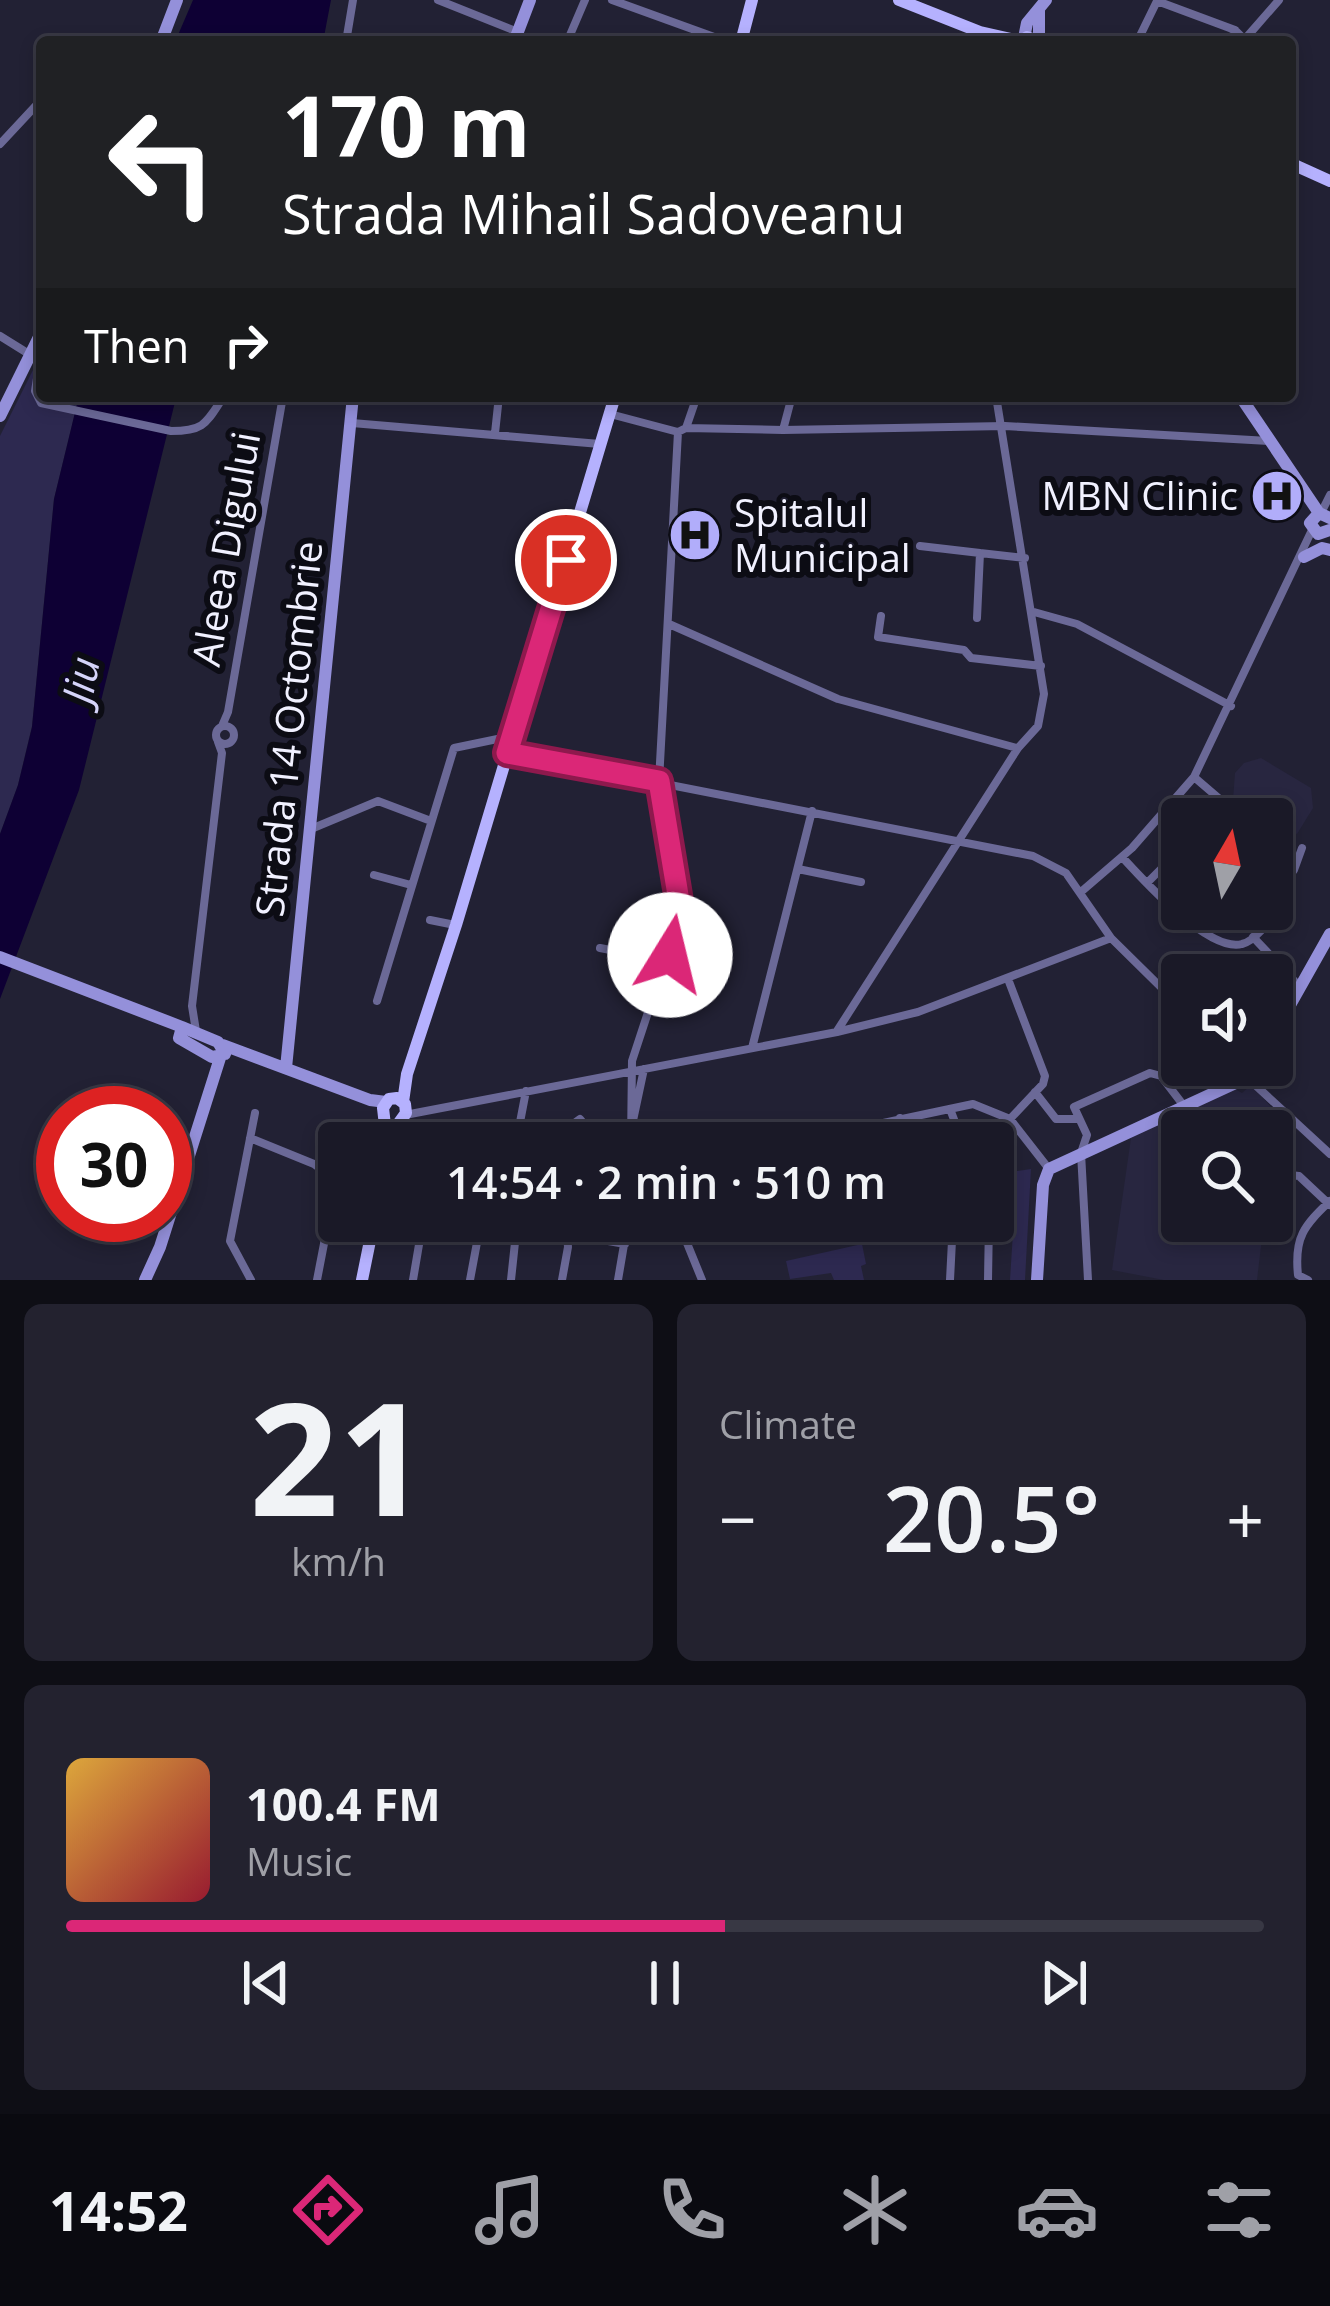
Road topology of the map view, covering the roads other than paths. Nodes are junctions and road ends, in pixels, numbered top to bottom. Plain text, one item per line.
1 (178, 0) edge
2 (353, 0) edge
3 (438, 0) edge
4 (530, 0) edge
5 (585, 0) edge
6 (612, 0) edge
7 (752, 0) edge
8 (899, 0) edge
9 (1279, 0) edge
10 (1042, 4) edge
11 (1235, 30) junction
12 (980, 32) junction
13 (163, 36) edge
14 (347, 36) edge
15 (514, 36) edge
16 (516, 36) edge
17 (570, 36) edge
18 (711, 36) edge
19 (743, 36) edge
20 (986, 36) edge
21 (1000, 36) edge
22 (1022, 36) edge
23 (1040, 36) edge
24 (1140, 36) edge
25 (1232, 36) edge
26 (1241, 36) edge
27 (1250, 36) edge
28 (36, 105) edge
29 (0, 143) edge
30 (1296, 165) edge
31 (1327, 178) edge
32 (0, 336) edge
33 (36, 351) edge
34 (36, 398) edge
35 (46, 402) edge
36 (219, 402) edge
37 (282, 402) edge
38 (352, 402) edge
39 (498, 402) edge
40 (613, 402) edge
41 (695, 402) edge
42 (790, 402) edge
43 (996, 402) edge
44 (1244, 402) edge
45 (610, 414) junction
46 (0, 416) edge
47 (350, 423) junction
48 (998, 426) junction
49 (682, 430) junction
50 (783, 430) junction
51 (495, 433) junction
52 (1269, 441) junction
53 (601, 444) junction
54 (1330, 495) edge
55 (1324, 526) edge
56 (920, 546) dead end
57 (980, 553) junction
58 (1025, 558) junction
59 (1300, 560) junction
60 (1034, 612) junction
61 (881, 616) dead end
62 (977, 618) dead end
63 (669, 624) junction
64 (1040, 666) junction
65 (1231, 706) junction
66 (227, 728) junction
67 (512, 736) junction
68 (220, 747) junction
69 (1018, 748) junction
70 (507, 753) junction
71 (1194, 777) junction
72 (659, 781) junction
73 (1218, 798) edge
74 (812, 810) junction
75 (431, 821) junction
76 (309, 830) junction
77 (962, 841) junction
78 (1302, 848) dead end
79 (1122, 857) junction
80 (797, 869) junction
81 (1161, 869) edge
82 (1293, 871) edge
83 (374, 875) dead end
84 (861, 882) dead end
85 (1147, 883) junction
86 (410, 885) junction
87 (1082, 891) junction
88 (430, 920) dead end
89 (456, 926) junction
90 (1260, 930) edge
91 (1330, 934) edge
92 (1253, 937) junction
93 (1111, 938) junction
94 (600, 948) dead end
95 (0, 957) edge
96 (668, 961) junction
97 (1008, 979) junction
98 (1300, 987) junction
99 (1161, 988) edge
100 (1293, 1000) edge
101 (377, 1001) dead end
102 (185, 1031) junction
103 (837, 1031) junction
104 (752, 1048) junction
105 (223, 1052) junction
106 (205, 1054) junction
107 (286, 1068) junction
108 (644, 1069) junction
109 (631, 1071) junction
110 (214, 1078) junction
111 (1227, 1086) edge
112 (1261, 1086) edge
113 (526, 1089) junction
114 (1035, 1092) junction
115 (397, 1107) junction
116 (1185, 1107) junction
117 (950, 1109) junction
118 (255, 1113) dead end
119 (900, 1118) junction
120 (1010, 1119) junction
121 (1078, 1120) junction
122 (393, 1122) edge
123 (520, 1122) edge
124 (631, 1122) edge
125 (633, 1122) edge
126 (884, 1122) edge
127 (901, 1122) edge
128 (955, 1122) edge
129 (250, 1138) junction
130 (1081, 1153) junction
131 (1330, 1154) edge
132 (1049, 1169) junction
133 (1293, 1175) edge
134 (1329, 1203) edge
135 (370, 1242) edge
136 (419, 1242) edge
137 (477, 1242) edge
138 (515, 1242) edge
139 (565, 1242) edge
140 (618, 1242) edge
141 (687, 1242) edge
142 (952, 1242) edge
143 (989, 1242) edge
144 (625, 1244) joint
145 (158, 1253) junction
146 (145, 1280) edge
147 (155, 1280) edge
148 (251, 1280) edge
149 (317, 1280) edge
150 (362, 1280) edge
151 (413, 1280) edge
152 (470, 1280) edge
153 (511, 1280) edge
154 (562, 1280) edge
155 (618, 1280) edge
156 (702, 1280) edge
157 (950, 1280) edge
158 (988, 1280) edge
159 (1036, 1280) edge
160 (1088, 1280) edge
161 (1308, 1280) edge

1 - 13 main road
2 - 14 street
3 - 15 street
4 - 16 main road
5 - 17 street
6 - 18 street
7 - 19 main road
8 - 12 main road
9 - 27 street
10 - 22 main road
10 - 23 main road
11 - 24 street
11 - 25 street
11 - 26 street
12 - 20 main road
12 - 21 main road
28 - 29 street
30 - 31 main road
32 - 33 street
33 - 34 street, Aleea Digului
33 - 46 main road
35 - 36 street, Aleea Digului
37 - 66 street, Aleea Digului
38 - 47 main road, Strada 14 Octombrie
39 - 51 street
40 - 45 main road
41 - 49 street
42 - 50 street
43 - 48 street
44 - 52 main road
45 - 49 street
45 - 53 main road
47 - 51 street
47 - 76 main road, Strada 14 Octombrie
48 - 50 street
48 - 52 street
48 - 58 street
49 - 50 street
49 - 63 street
51 - 53 street
52 - 55 main road
53 - 67 main road
54 - 55 street
55 - 59 street
55 - 59 main road
56 - 57 street
57 - 58 street
57 - 62 street
58 - 60 street
59 - 65 street
60 - 64 street
60 - 65 street
61 - 64 street
63 - 69 street
63 - 72 street
64 - 69 street
65 - 71 street
66 - 68 street
66 - 68 street
67 - 70 main road
67 - 75 street
68 - 102 street
69 - 77 street
70 - 72 street
70 - 89 main road
71 - 73 street
71 - 79 street
72 - 74 street
72 - 96 street
74 - 77 street
74 - 80 street
75 - 76 street
75 - 86 street
76 - 107 main road, Strada 14 Octombrie
77 - 87 street
77 - 103 street
78 - 82 street
79 - 85 street
79 - 87 street
80 - 84 street
80 - 104 street
81 - 85 street
83 - 86 street
85 - 92 street
86 - 101 street
87 - 93 street
88 - 89 street
89 - 115 main road
90 - 92 street
91 - 98 main road
92 - 98 street
93 - 97 street
93 - 99 street
94 - 96 street
95 - 102 main road
96 - 109 street
97 - 103 street
97 - 114 street
98 - 100 main road
102 - 105 main road
102 - 106 main road
103 - 104 street
104 - 108 street
105 - 106 main road
105 - 107 main road
105 - 110 main road
106 - 110 main road
107 - 115 main road
108 - 109 street
108 - 125 street
109 - 113 street
109 - 124 street
110 - 145 main road
111 - 116 main road
112 - 131 street
113 - 115 street
113 - 123 street
114 - 120 street
114 - 121 street
115 - 122 main road
116 - 121 street
116 - 130 main road
117 - 119 street
117 - 120 street
117 - 128 street
118 - 129 street
119 - 126 street
119 - 127 street
120 - 132 street
121 - 130 street
129 - 148 street
129 - 149 street
130 - 132 main road
130 - 160 street
132 - 159 main road
133 - 134 street
134 - 161 street
135 - 150 main road
136 - 151 street
137 - 152 street
138 - 153 street
139 - 154 street
140 - 144 street
141 - 156 street
142 - 157 street
143 - 158 street
144 - 155 street
145 - 146 main road
145 - 147 main road

